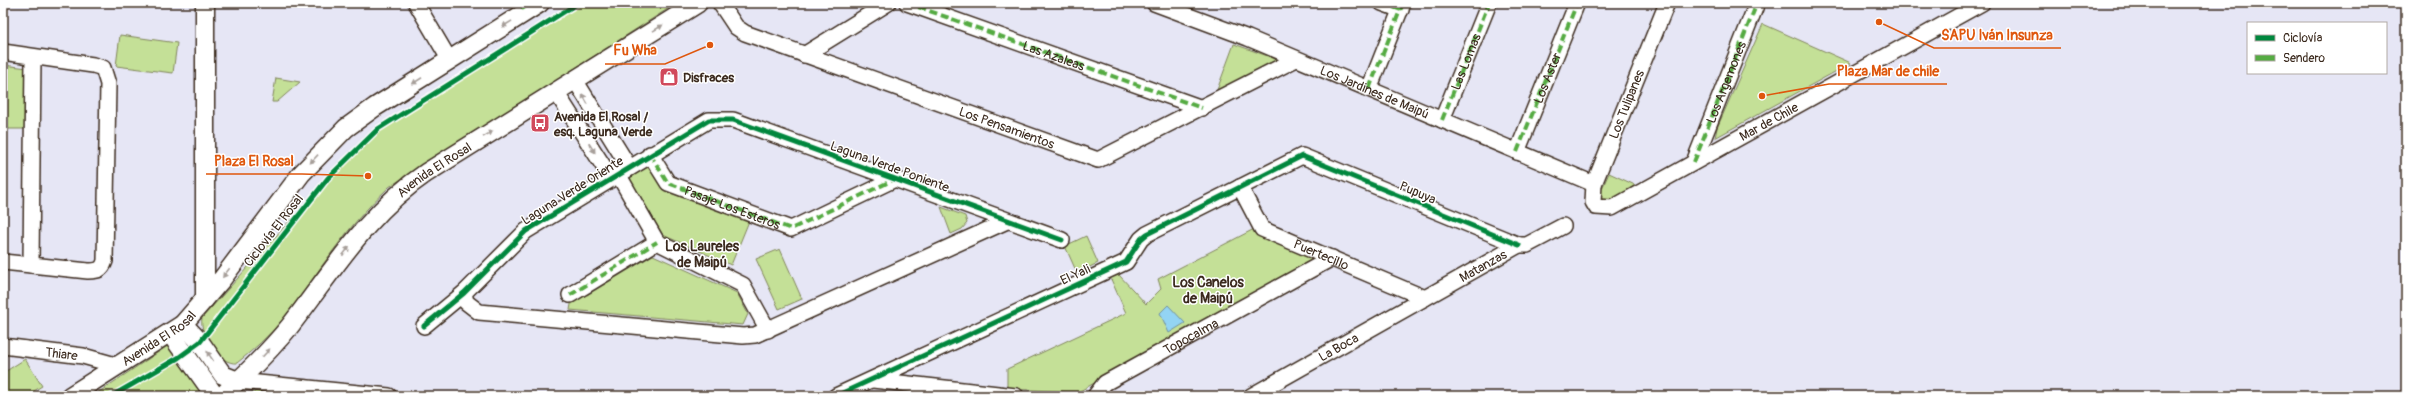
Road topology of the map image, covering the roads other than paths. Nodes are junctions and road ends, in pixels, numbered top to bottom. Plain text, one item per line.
1 (205, 3) edge
2 (416, 3) edge
3 (698, 3) edge
4 (720, 3) edge
5 (888, 3) edge
6 (907, 3) edge
7 (1154, 3) edge
8 (1382, 3) edge
9 (1490, 3) edge
10 (1576, 3) edge
11 (1667, 3) edge
12 (1757, 3) edge
13 (1982, 3) edge
14 (528, 6) edge
15 (1402, 7) edge
16 (3, 52) edge
17 (804, 55) junction
18 (33, 57) junction
19 (1296, 58) junction
20 (449, 59) junction
21 (575, 80) junction
22 (1369, 89) junction
23 (556, 92) junction
24 (1202, 108) junction
25 (709, 120) joint
26 (1442, 120) junction
27 (1517, 152) junction
28 (650, 154) junction
29 (1309, 158) joint
30 (1694, 162) junction
31 (620, 173) junction
32 (893, 180) junction
33 (1594, 184) junction
34 (1240, 187) junction
35 (1596, 207) joint
36 (1007, 221) junction
37 (1563, 226) dead end
38 (1062, 240) dead end
39 (657, 242) junction
40 (1519, 246) junction
41 (1332, 258) junction
42 (3, 262) edge
43 (31, 265) junction
44 (464, 293) junction
45 (570, 295) dead end
46 (1425, 298) junction
47 (205, 299) junction
48 (424, 326) dead end
49 (176, 328) junction
50 (768, 330) junction
51 (3, 346) edge
52 (119, 366) junction
53 (872, 380) junction
54 (238, 381) junction
55 (70, 396) edge
56 (215, 396) edge
57 (222, 396) edge
58 (389, 396) edge
59 (836, 396) edge
60 (1016, 396) edge
61 (1095, 396) edge
62 (1251, 396) edge

1 - 47 street
2 - 20 street
21 -> 3 street, Avenida El Rosal
4 - 17 street, Los Pensamientos
5 - 17 street
6 - 24 street, Las Azaleas
7 - 19 street, Los Jardines de Maipú
8 - 15 street
9 - 26 street, Las Lomas
10 - 27 street, Los Aster
11 - 33 street, Los Tulipanes
12 - 30 street, Los Argemones
13 - 30 street, Mar de Chile
14 -> 20 street, Avenida El Rosal
15 - 22 street
16 - 18 street
17 - 24 street, Los Pensamientos
18 - 43 street
18 - 43 street
19 - 22 street, Los Jardines de Maipú
19 - 24 street, Los Pensamientos
20 -> 47 street, Avenida El Rosal
21 - 23 street, Avenida El Rosal
31 -> 21 street
22 - 26 street, Los Jardines de Maipú
23 -> 31 street
54 -> 23 street, Avenida El Rosal
25 - 28 street, Laguna Verde Oriente
25 - 32 street, Laguna Verde Poniente
26 - 27 street, Los Jardines de Maipú
27 - 33 street, Los Jardines de Maipú
28 - 31 street, Laguna Verde Oriente
28 - 32 street, Pasaje Los Esteros
29 - 34 street, El Yali
29 - 40 street, Pupuya
30 - 35 street, Mar de Chile
31 - 39 street
31 - 44 street, Laguna Verde Oriente
32 - 36 street, Laguna Verde Poniente
33 - 35 street, Los Tulipanes
34 - 41 street, Puertecillo
34 - 53 street, El Yali
36 - 38 street, Laguna Verde Poniente
36 - 50 street
37 - 40 street, Matanzas
39 - 45 street
39 - 50 street
40 - 46 street, Matanzas
41 - 46 street, Puertecillo
41 - 61 street, Topocalma
42 - 43 street
44 - 48 street, Laguna Verde Oriente
44 - 50 street
46 - 62 street, La Boca
47 - 49 street, Avenida El Rosal
49 - 52 street, Avenida El Rosal
54 -> 49 street
49 - 56 street
51 - 52 street, Thiare
52 - 55 street, Avenida El Rosal
53 - 59 street, El Yali
53 - 60 street
54 - 57 street, Avenida El Rosal
54 - 58 street

